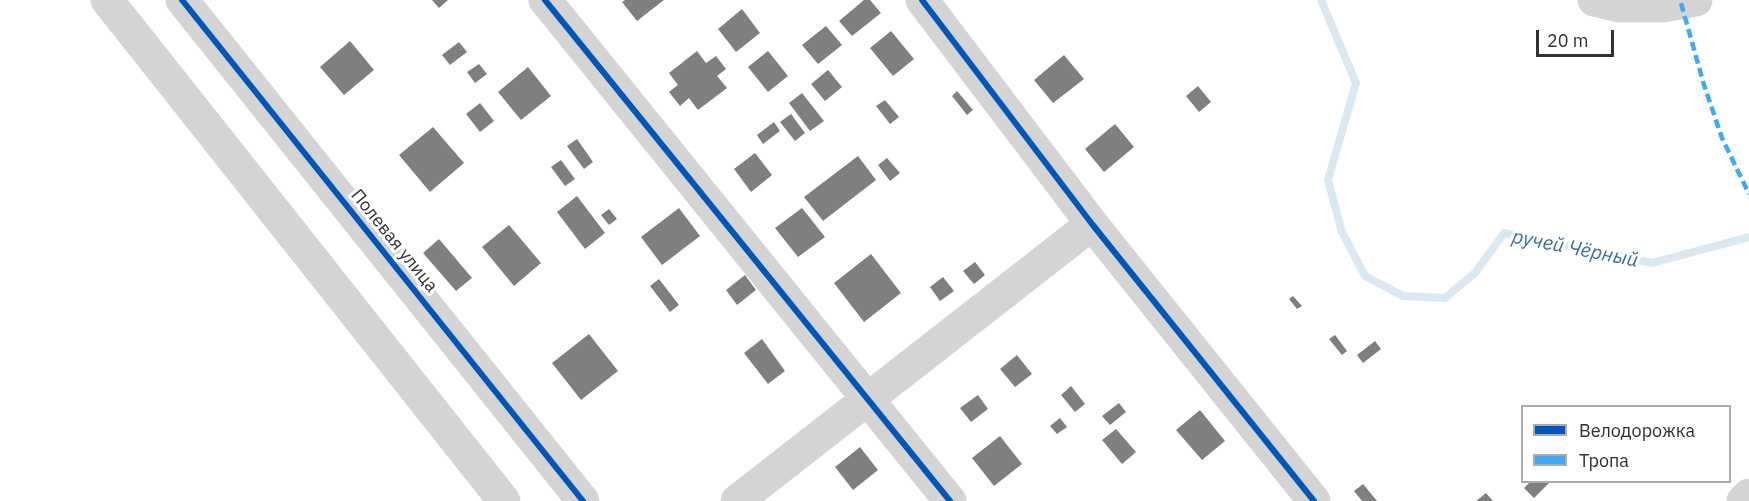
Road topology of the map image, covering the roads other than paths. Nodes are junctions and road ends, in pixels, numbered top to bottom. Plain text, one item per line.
1 (107, 0) edge
2 (182, 0) edge
3 (546, 0) edge
4 (922, 0) edge
5 (1594, 0) edge
6 (1696, 0) edge
7 (1664, 3) edge
8 (1092, 224) junction
9 (869, 400) junction
10 (1749, 495) edge
11 (504, 501) edge
12 (583, 501) edge
13 (737, 501) edge
14 (950, 501) edge
15 (1314, 501) edge
16 (1743, 501) edge

1 - 11 street
2 - 12 street, Полевая улица
3 - 9 street
4 - 8 street
5 - 7 street
6 - 7 street
8 - 9 street
8 - 15 street
9 - 13 street
9 - 14 street
10 - 16 street

